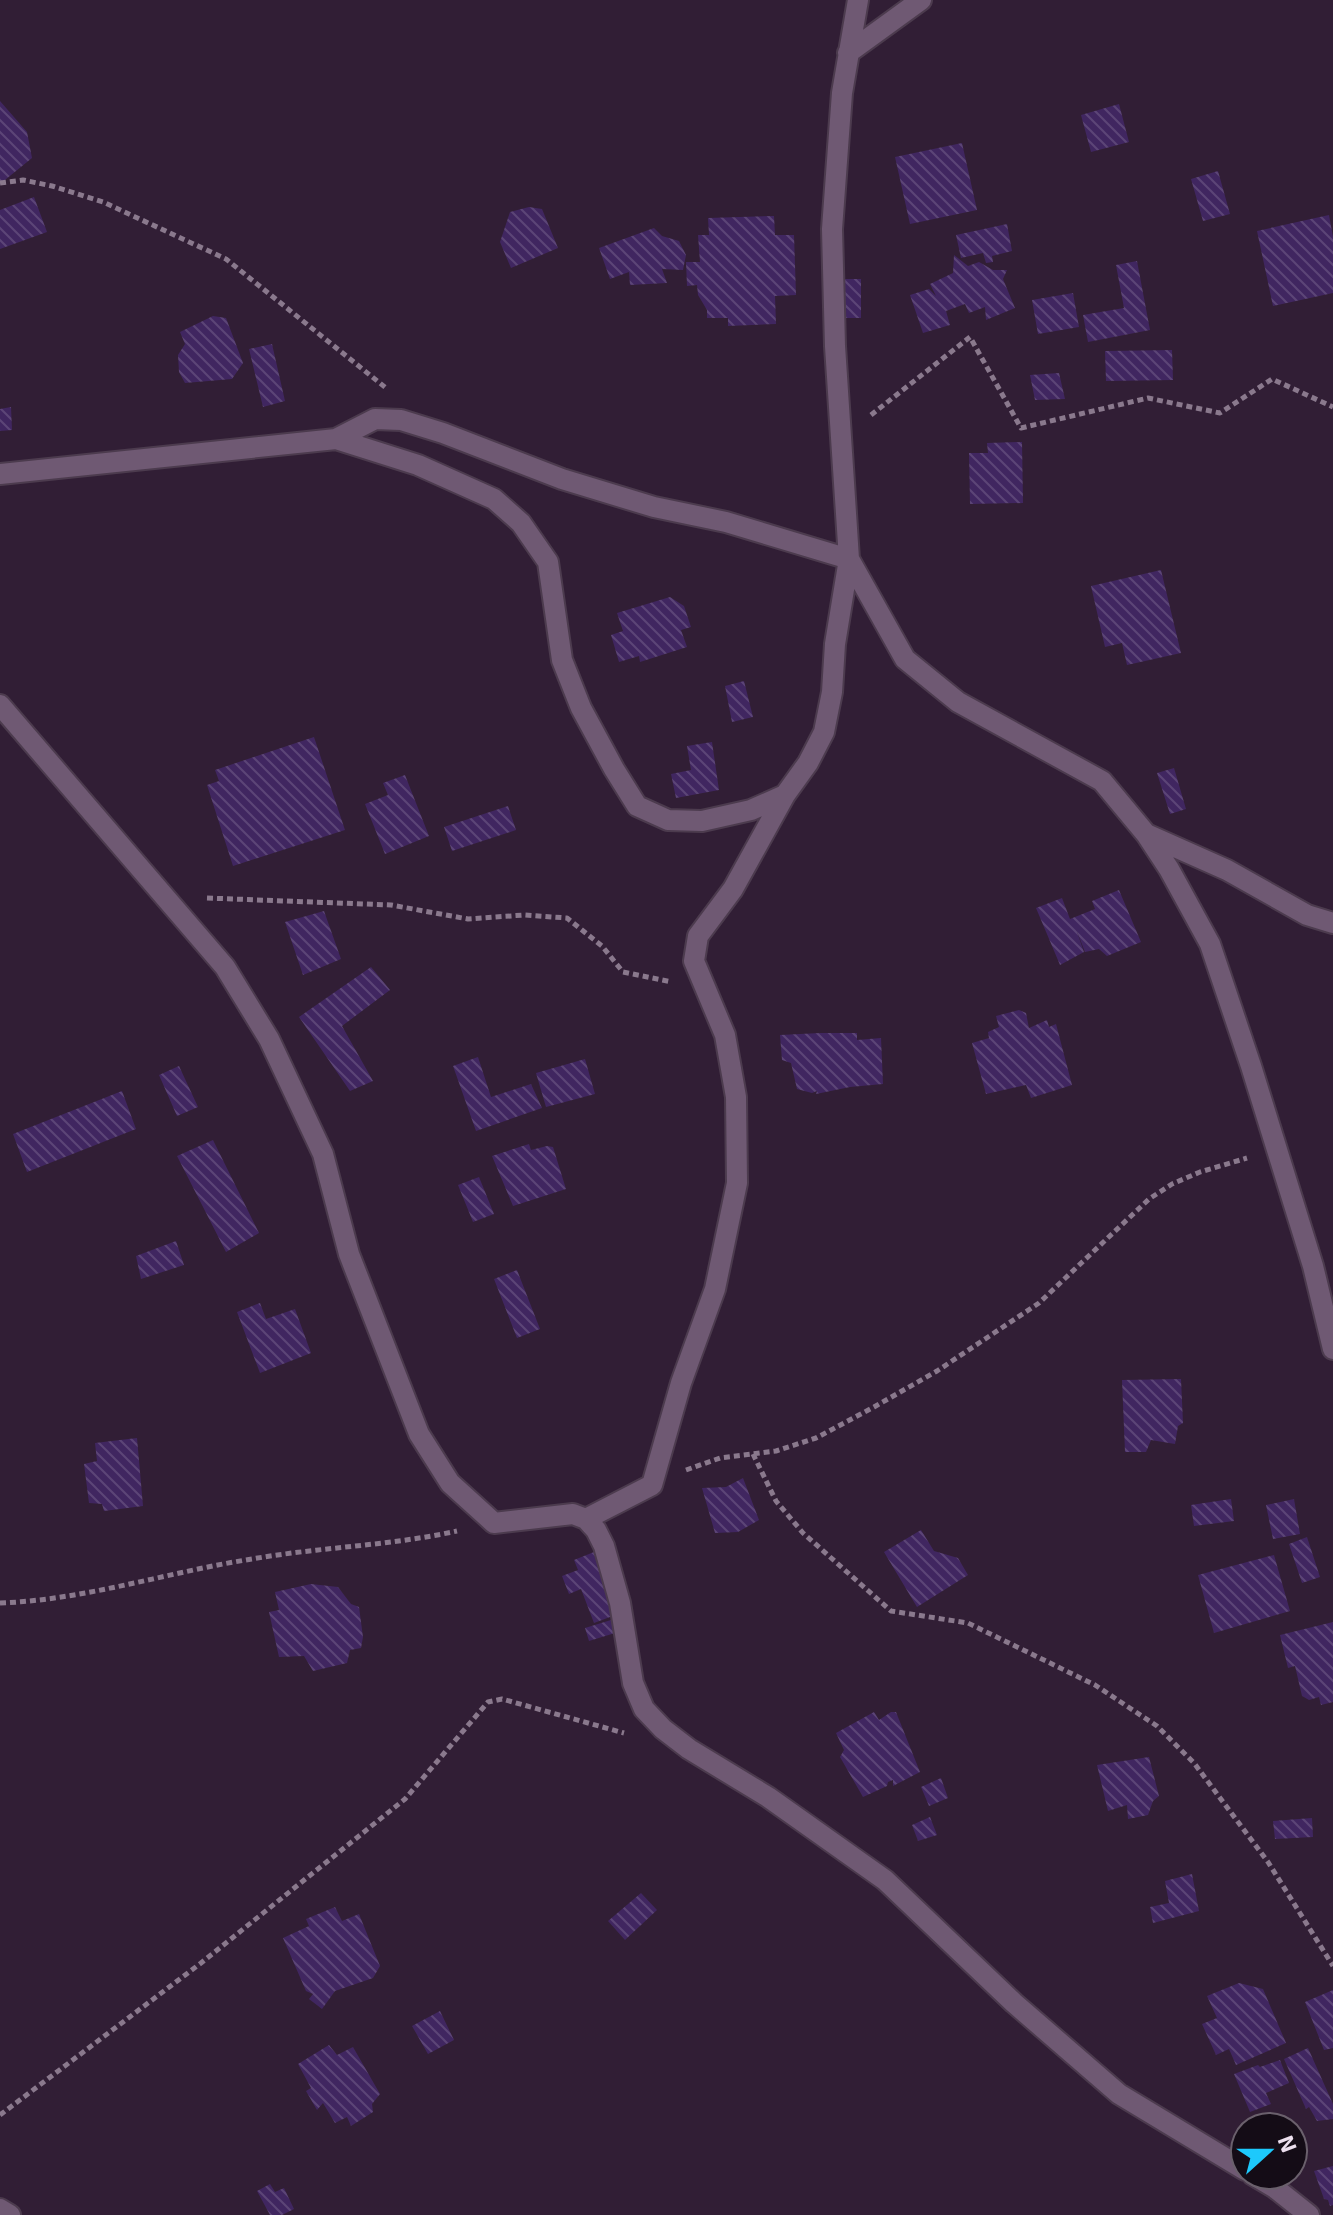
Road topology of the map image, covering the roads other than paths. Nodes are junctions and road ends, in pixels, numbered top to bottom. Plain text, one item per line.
1 (858, 0) edge
2 (921, 0) edge
3 (848, 53) junction
4 (336, 439) junction
5 (0, 474) edge
6 (849, 559) junction
7 (0, 705) edge
8 (785, 795) junction
9 (1146, 834) junction
10 (1333, 923) edge
11 (1333, 1349) edge
12 (586, 1519) junction
13 (1229, 2160) edge
14 (1279, 2191) edge
15 (0, 2209) edge
16 (10, 2215) edge
17 (1309, 2215) edge

1 - 3 street
2 - 3 street
3 - 6 street
4 - 5 street
4 - 6 street
4 - 8 street
6 - 8 street
6 - 9 street
7 - 12 street
8 - 12 street
9 - 10 street
9 - 11 street
12 - 13 street
14 - 17 street
15 - 16 street

